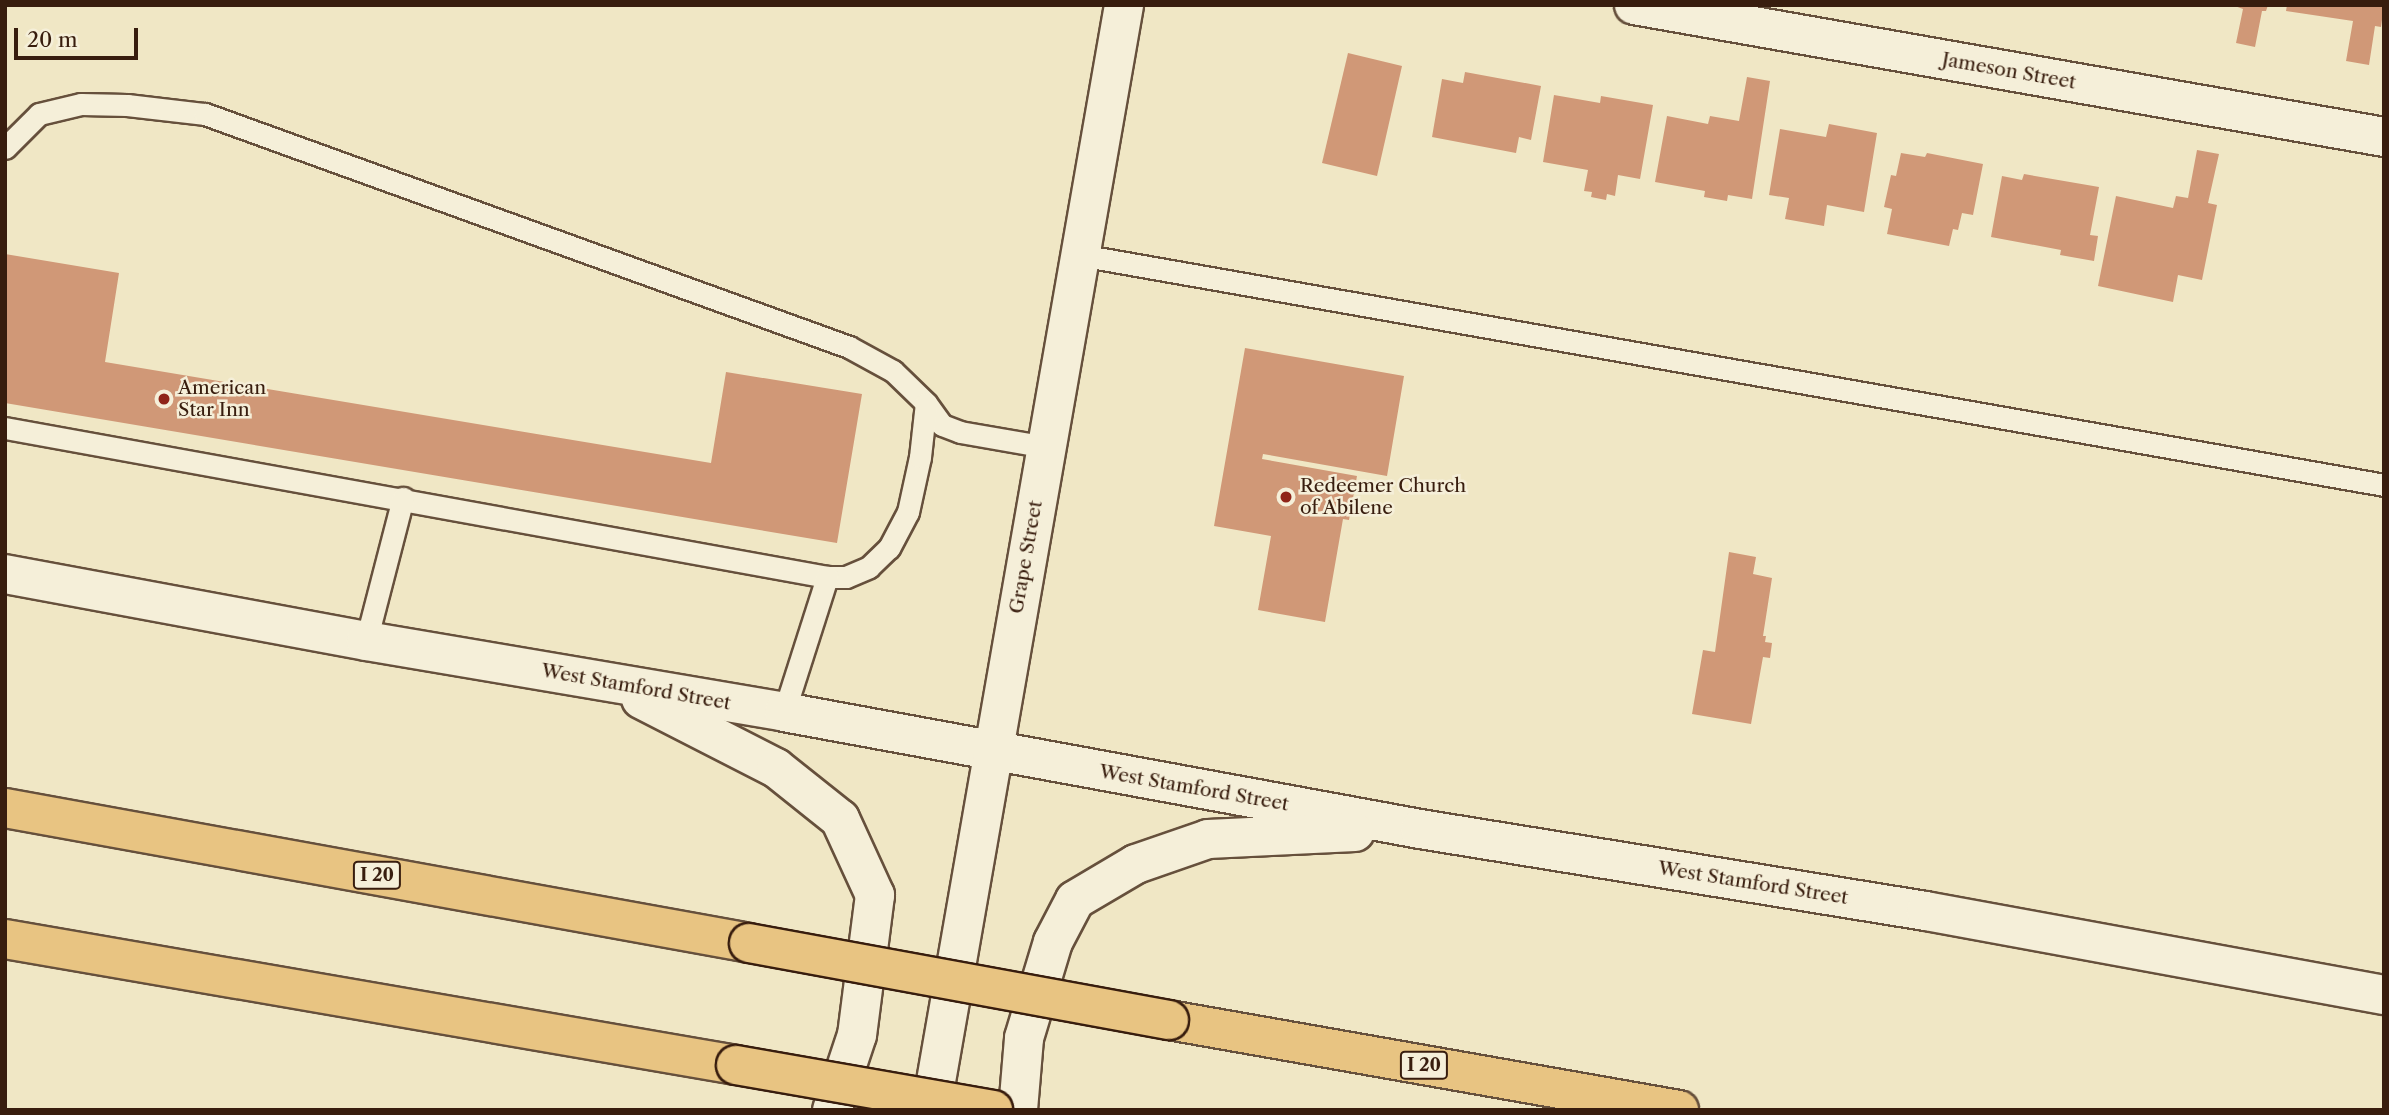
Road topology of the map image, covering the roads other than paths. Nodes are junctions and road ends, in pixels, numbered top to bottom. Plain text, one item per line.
1 (1124, 5) edge
2 (1640, 6) edge
3 (2384, 137) edge
4 (5, 148) edge
5 (1080, 255) junction
6 (926, 403) junction
7 (5, 428) edge
8 (1046, 447) junction
9 (2384, 485) edge
10 (403, 498) junction
11 (5, 575) edge
12 (827, 577) junction
13 (366, 641) junction
14 (608, 682) junction
15 (784, 712) junction
16 (992, 752) junction
17 (5, 808) edge
18 (1420, 829) junction
19 (5, 939) edge
20 (2384, 995) edge
21 (832, 1110) edge
22 (931, 1110) edge
23 (993, 1110) edge
24 (1018, 1110) edge
25 (1679, 1110) edge

1 - 5 main road, Grape Street
2 - 3 main road, Jameson Street
4 - 6 lane
5 - 8 main road, Grape Street
5 - 9 lane
6 - 8 lane
6 - 12 lane
7 - 10 lane
8 - 16 main road, Grape Street
10 - 12 lane
10 - 13 lane
11 - 13 main road, West Stamford Street
12 - 15 lane
13 - 14 main road, West Stamford Street
14 - 15 main road, West Stamford Street
14 - 21 main road
15 - 16 main road, West Stamford Street
16 - 18 main road, West Stamford Street
16 - 22 main road, Grape Street
17 - 25 highway, I 20, bridge
18 - 20 main road, West Stamford Street
18 - 24 main road
19 - 23 highway, bridge

